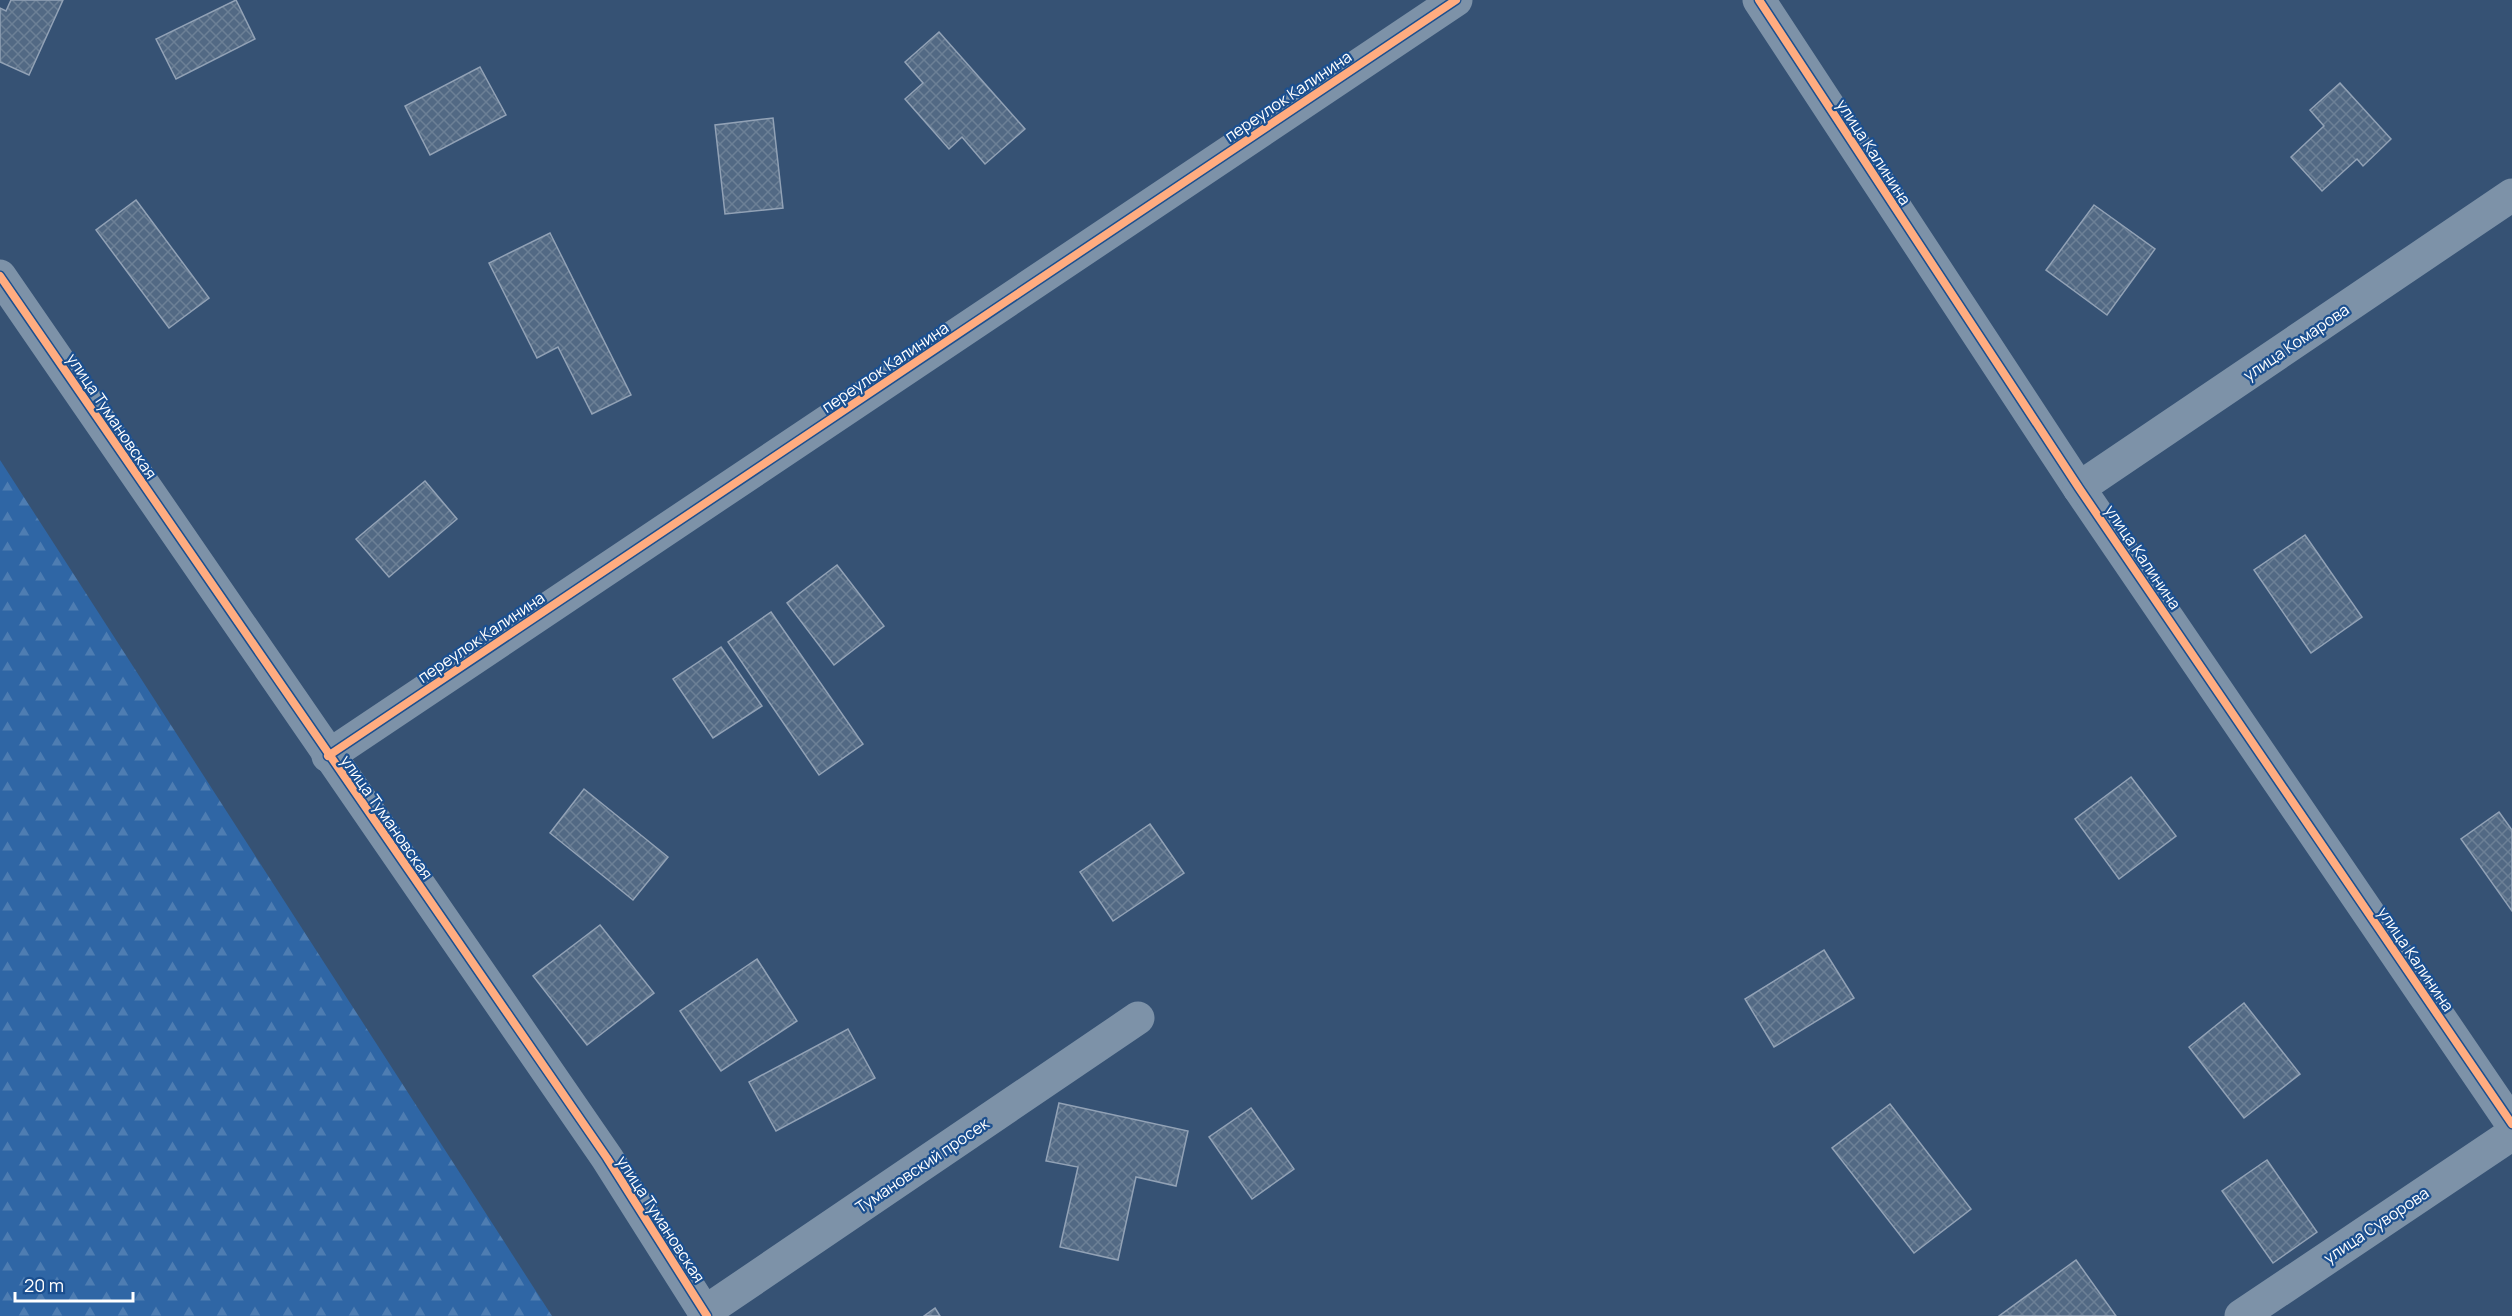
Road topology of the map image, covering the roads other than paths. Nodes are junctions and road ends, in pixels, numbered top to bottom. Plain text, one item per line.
1 (1456, 0) edge
2 (1759, 0) edge
3 (2512, 195) edge
4 (0, 276) edge
5 (2079, 488) junction
6 (328, 756) junction
7 (1138, 1018) dead end
8 (2512, 1124) edge
9 (2512, 1134) edge
10 (706, 1314) edge
11 (2241, 1316) edge

1 - 6 street, переулок Калинина
2 - 5 street, улица Калинина
3 - 5 street, улица Комарова
4 - 6 street, улица Тумановская
5 - 8 street, улица Калинина
6 - 10 street, улица Тумановская
7 - 10 street, Тумановский просек
9 - 11 street, улица Суворова

